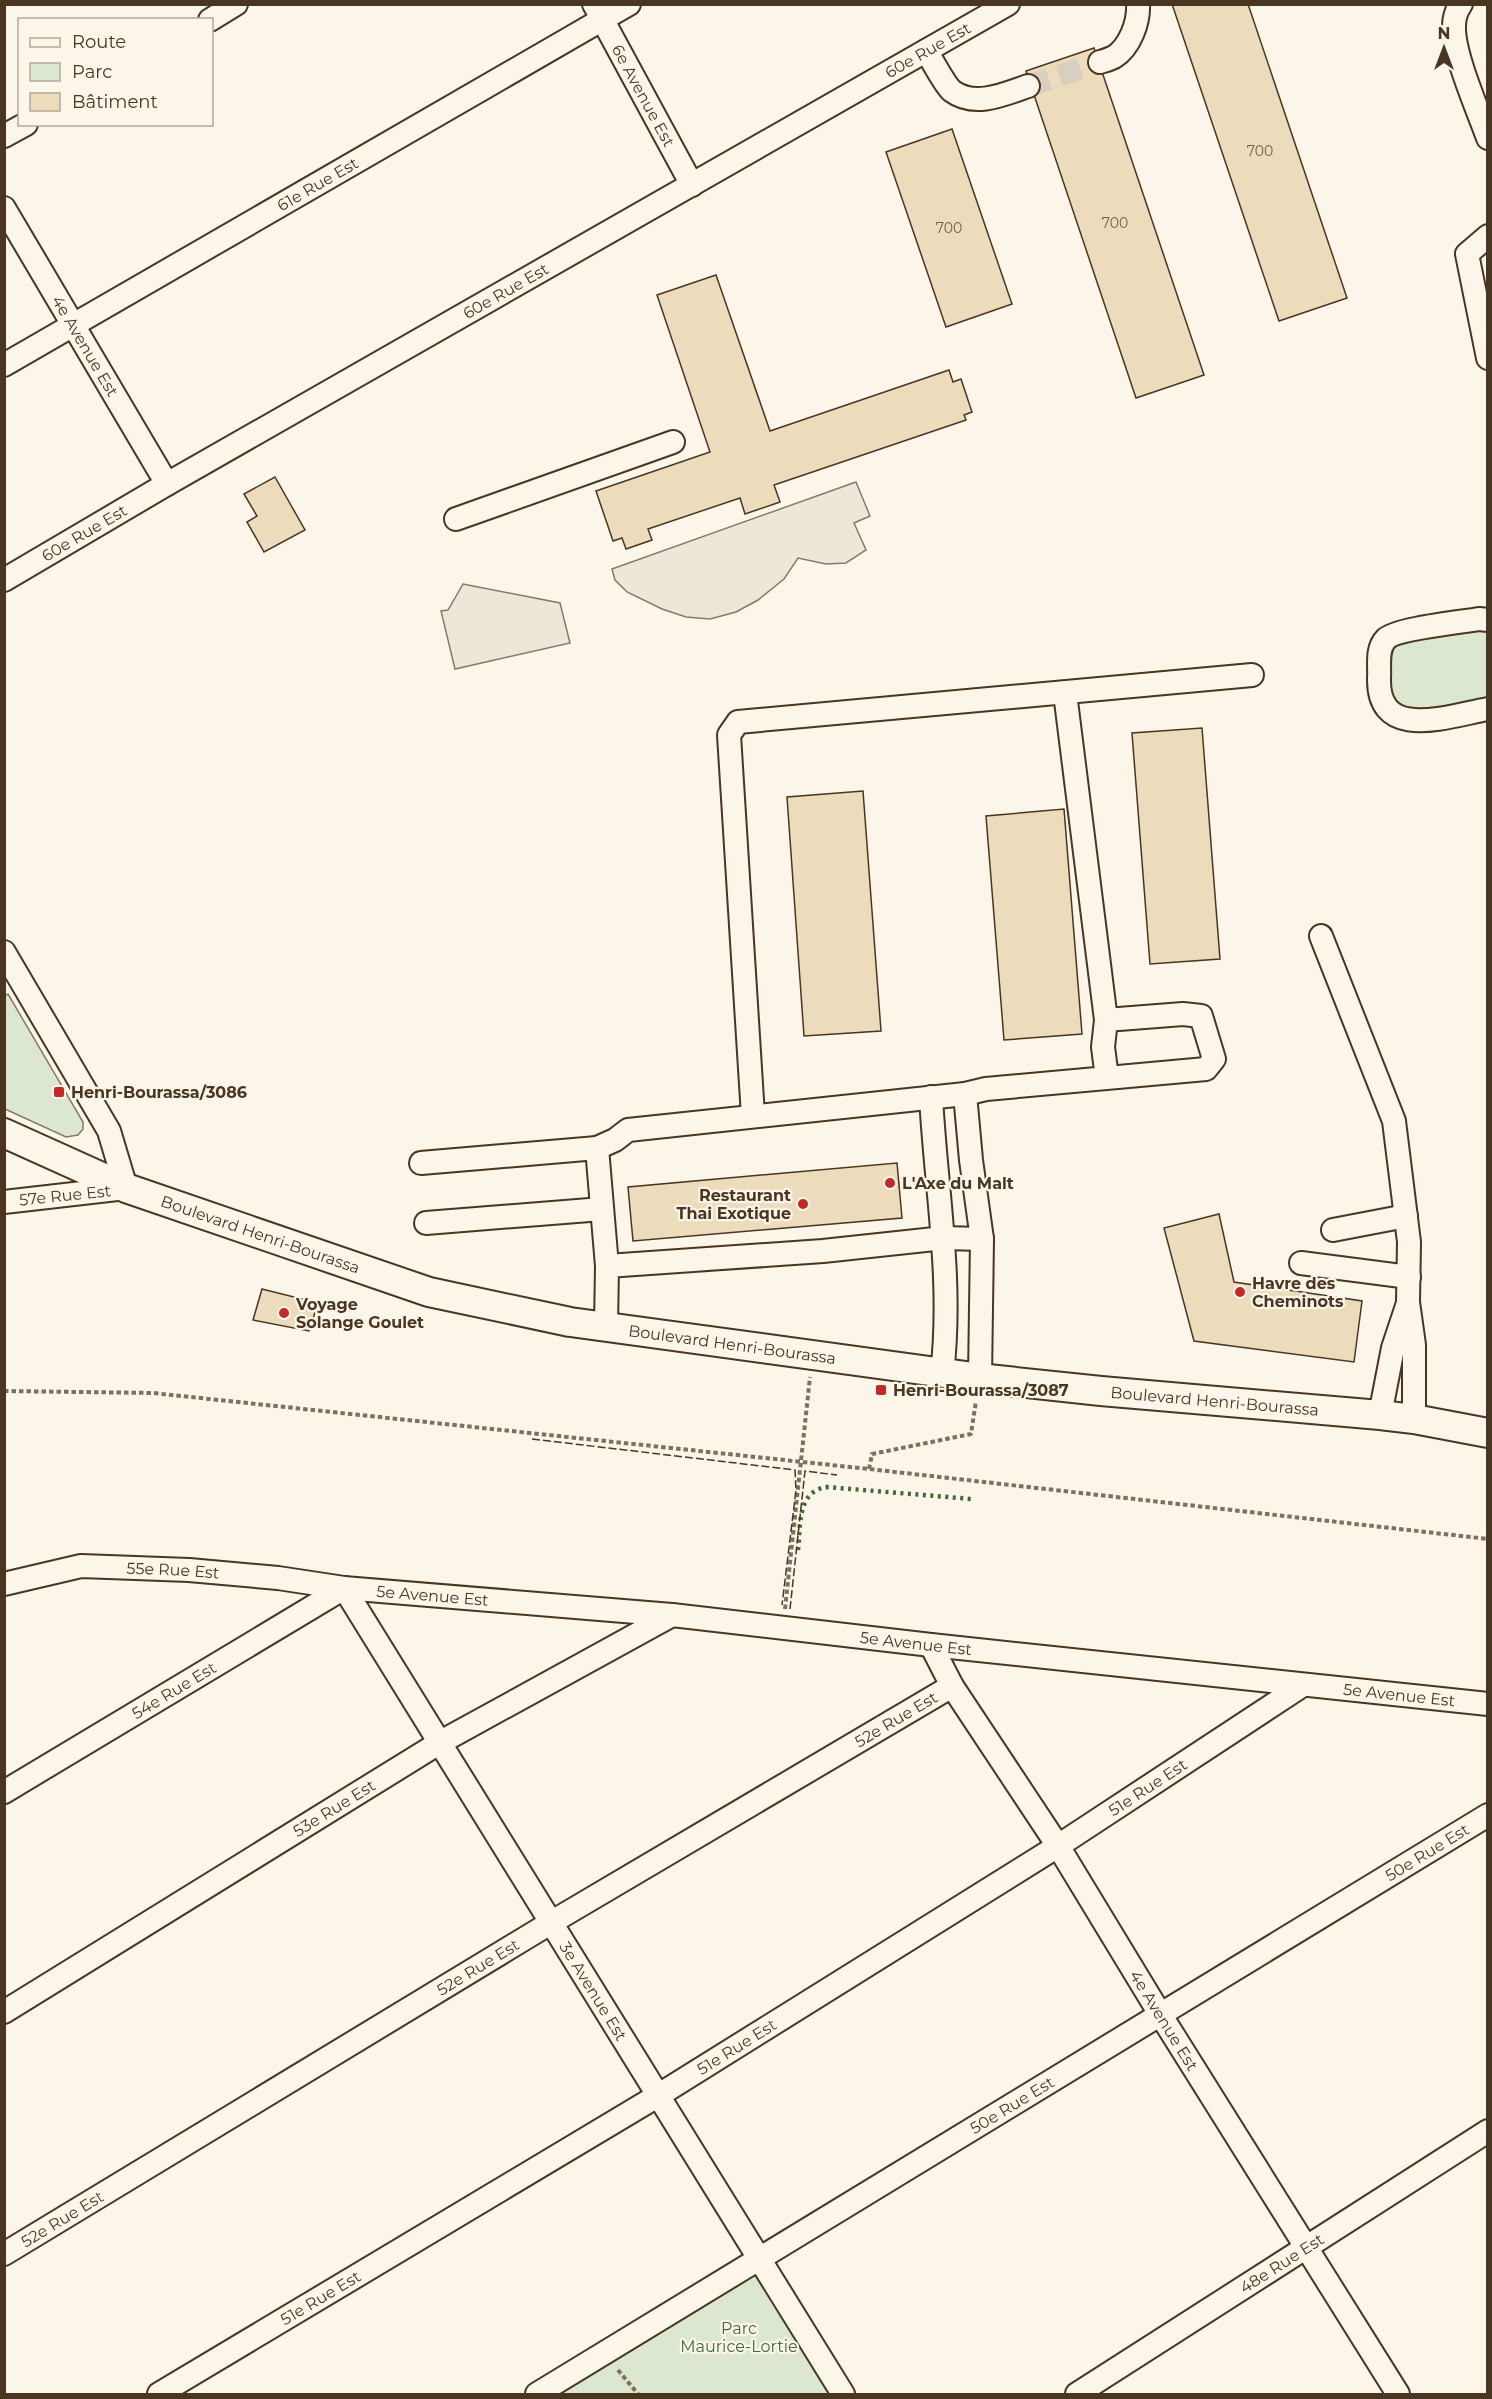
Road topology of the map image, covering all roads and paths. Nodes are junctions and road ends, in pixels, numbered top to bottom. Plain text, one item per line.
1 (236, 4) edge
2 (629, 4) edge
3 (1008, 4) edge
4 (1138, 4) edge
5 (1461, 4) edge
6 (598, 12) edge
7 (213, 18) edge
8 (926, 51) junction
9 (1100, 62) tunnel mouth
10 (1028, 86) tunnel mouth
11 (22, 126) edge
12 (4, 136) edge
13 (1488, 138) edge
14 (692, 185) junction
15 (4, 208) edge
16 (1488, 237) edge
17 (73, 327) junction
18 (1488, 358) edge
19 (4, 365) edge
20 (673, 442) dead end
21 (167, 484) junction
22 (456, 519) dead end
23 (4, 579) edge
24 (1488, 620) edge
25 (1252, 675) dead end
26 (1065, 693) junction
27 (1488, 709) edge
28 (1321, 936) dead end
29 (4, 952) edge
30 (1106, 1020) junction
31 (1107, 1078) junction
32 (965, 1094) junction
33 (931, 1097) junction
34 (753, 1116) junction
35 (4, 1132) edge
36 (597, 1148) junction
37 (971, 1160) junction
38 (422, 1163) dead end
39 (935, 1166) junction
40 (126, 1188) junction
41 (4, 1202) edge
42 (602, 1209) junction
43 (1406, 1216) junction
44 (426, 1223) dead end
45 (1333, 1230) dead end
46 (944, 1238) junction
47 (982, 1239) junction
48 (1302, 1263) dead end
49 (607, 1266) junction
50 (1409, 1277) junction
51 (1408, 1302) junction
52 (606, 1327) junction
53 (812, 1357) junction
54 (942, 1374) junction
55 (980, 1378) junction
56 (4, 1391) edge
57 (1380, 1415) junction
58 (1414, 1419) junction
59 (1488, 1433) edge
60 (800, 1462) junction
61 (869, 1469) junction
62 (1488, 1539) edge
63 (4, 1584) edge
64 (344, 1587) junction
65 (672, 1615) junction
66 (783, 1627) junction
67 (931, 1645) junction
68 (1303, 1685) junction
69 (952, 1686) junction
70 (1488, 1704) edge
71 (439, 1743) junction
72 (4, 1792) edge
73 (1488, 1815) edge
74 (1058, 1846) junction
75 (552, 1922) junction
76 (4, 2012) edge
77 (1160, 2014) junction
78 (659, 2095) junction
79 (1488, 2132) edge
80 (1306, 2248) junction
81 (4, 2254) edge
82 (758, 2260) junction
83 (604, 2353) junction
84 (159, 2394) edge
85 (537, 2394) edge
86 (638, 2394) edge
87 (843, 2394) edge
88 (1077, 2394) edge
89 (1398, 2394) edge

1 - 7 street
2 - 6 street, 61e Rue Est
3 - 8 street, 60e Rue Est
4 - 9 street
5 - 13 street
6 - 14 street, 6e Avenue Est
6 - 17 street, 61e Rue Est
8 - 10 street
8 - 14 street, 60e Rue Est
11 - 12 street
14 - 21 street, 60e Rue Est
15 - 17 street, 4e Avenue Est
16 - 18 street
17 - 19 street, 61e Rue Est
17 - 21 street, 4e Avenue Est
20 - 22 street
21 - 23 street, 60e Rue Est
24 - 27 street
25 - 26 street
26 - 30 street
26 - 34 street
28 - 43 street
29 - 40 street
30 - 31 street
30 - 31 street
31 - 32 street
32 - 33 street
32 - 37 street
33 - 34 street
33 - 39 street
34 - 36 street
35 - 40 main road, Boulevard Henri-Bourassa
36 - 38 street
36 - 42 street
37 - 39 street
37 - 47 street
39 - 46 street
40 - 41 street, 57e Rue Est
40 - 52 main road, Boulevard Henri-Bourassa
42 - 44 street
42 - 49 street
43 - 45 street
43 - 50 street
46 - 47 street
46 - 49 street
46 - 54 street
47 - 55 street
48 - 50 street
49 - 52 street
50 - 51 street
51 - 57 street
51 - 58 street
52 - 53 main road, Boulevard Henri-Bourassa
53 - 54 main road, Boulevard Henri-Bourassa
53 - 60 path
54 - 55 main road, Boulevard Henri-Bourassa
55 - 57 main road, Boulevard Henri-Bourassa
55 - 61 path
56 - 60 path
57 - 58 main road, Boulevard Henri-Bourassa
58 - 59 main road, Boulevard Henri-Bourassa
60 - 61 path
60 - 66 path
61 - 62 path
63 - 64 street, 55e Rue Est
64 - 65 street, 5e Avenue Est
64 - 71 street, 3e Avenue Est
64 - 72 street, 54e Rue Est
65 - 66 street, 5e Avenue Est
65 - 71 street, 53e Rue Est
66 - 67 street, 5e Avenue Est
67 - 68 street, 5e Avenue Est
67 - 69 street, 4e Avenue Est
68 - 70 street, 5e Avenue Est
68 - 74 street, 51e Rue Est
69 - 74 street, 4e Avenue Est
69 - 75 street, 52e Rue Est
71 - 75 street, 3e Avenue Est
71 - 76 street, 53e Rue Est
73 - 77 street, 50e Rue Est
74 - 77 street, 4e Avenue Est
74 - 78 street, 51e Rue Est
75 - 78 street, 3e Avenue Est
75 - 81 street, 52e Rue Est
77 - 80 street, 4e Avenue Est
77 - 82 street, 50e Rue Est
78 - 82 street, 3e Avenue Est
78 - 84 street, 51e Rue Est
79 - 80 street, 48e Rue Est
80 - 88 street, 48e Rue Est
80 - 89 street, 4e Avenue Est
82 - 83 street, 50e Rue Est
82 - 87 street, 3e Avenue Est
83 - 85 street, 50e Rue Est
83 - 86 path

